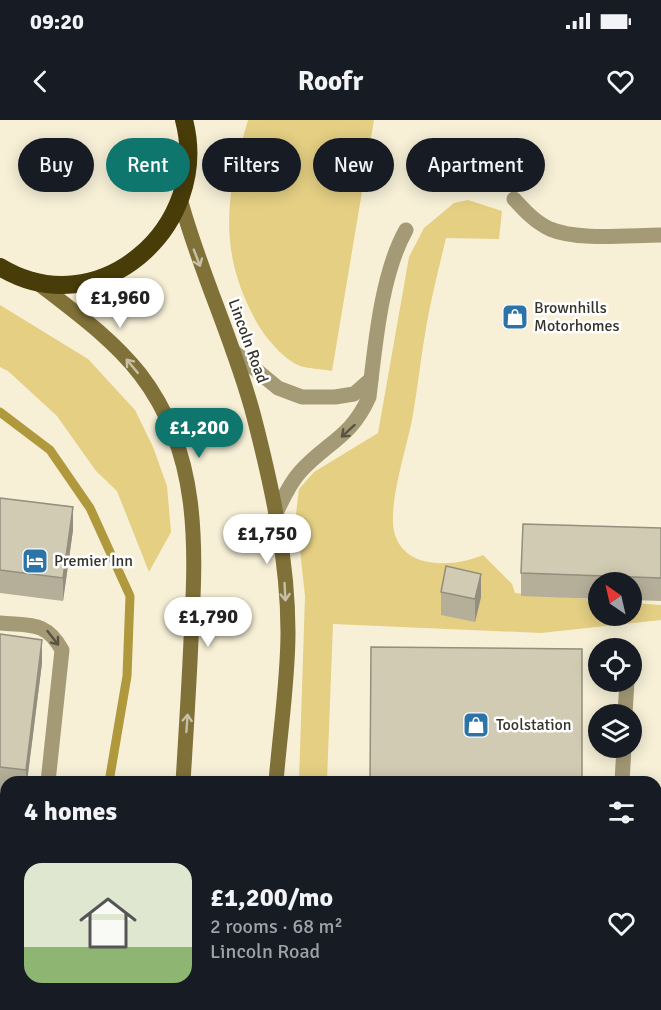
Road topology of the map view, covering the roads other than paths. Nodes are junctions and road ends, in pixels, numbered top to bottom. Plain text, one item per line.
1 (184, 120) edge
2 (198, 120) edge
3 (187, 138) edge
4 (190, 148) edge
5 (183, 192) edge
6 (514, 199) dead end
7 (181, 202) junction
8 (406, 230) dead end
9 (661, 235) edge
10 (0, 267) edge
11 (0, 273) edge
12 (27, 279) junction
13 (233, 351) junction
14 (371, 379) junction
15 (276, 513) junction
16 (0, 623) edge
17 (623, 758) edge
18 (49, 776) edge
19 (183, 776) edge
20 (276, 776) edge
21 (622, 776) edge

1 - 3 highway
2 - 4 highway
5 - 7 highway
6 - 9 street
7 - 12 highway
7 -> 13 main road, Lincoln Road
8 - 14 street
10 - 12 highway
11 - 12 highway
19 -> 12 main road
13 - 14 street
13 - 15 main road, Lincoln Road
14 -> 15 street
15 -> 20 main road, Lincoln Road
16 -> 18 street
17 - 21 street

